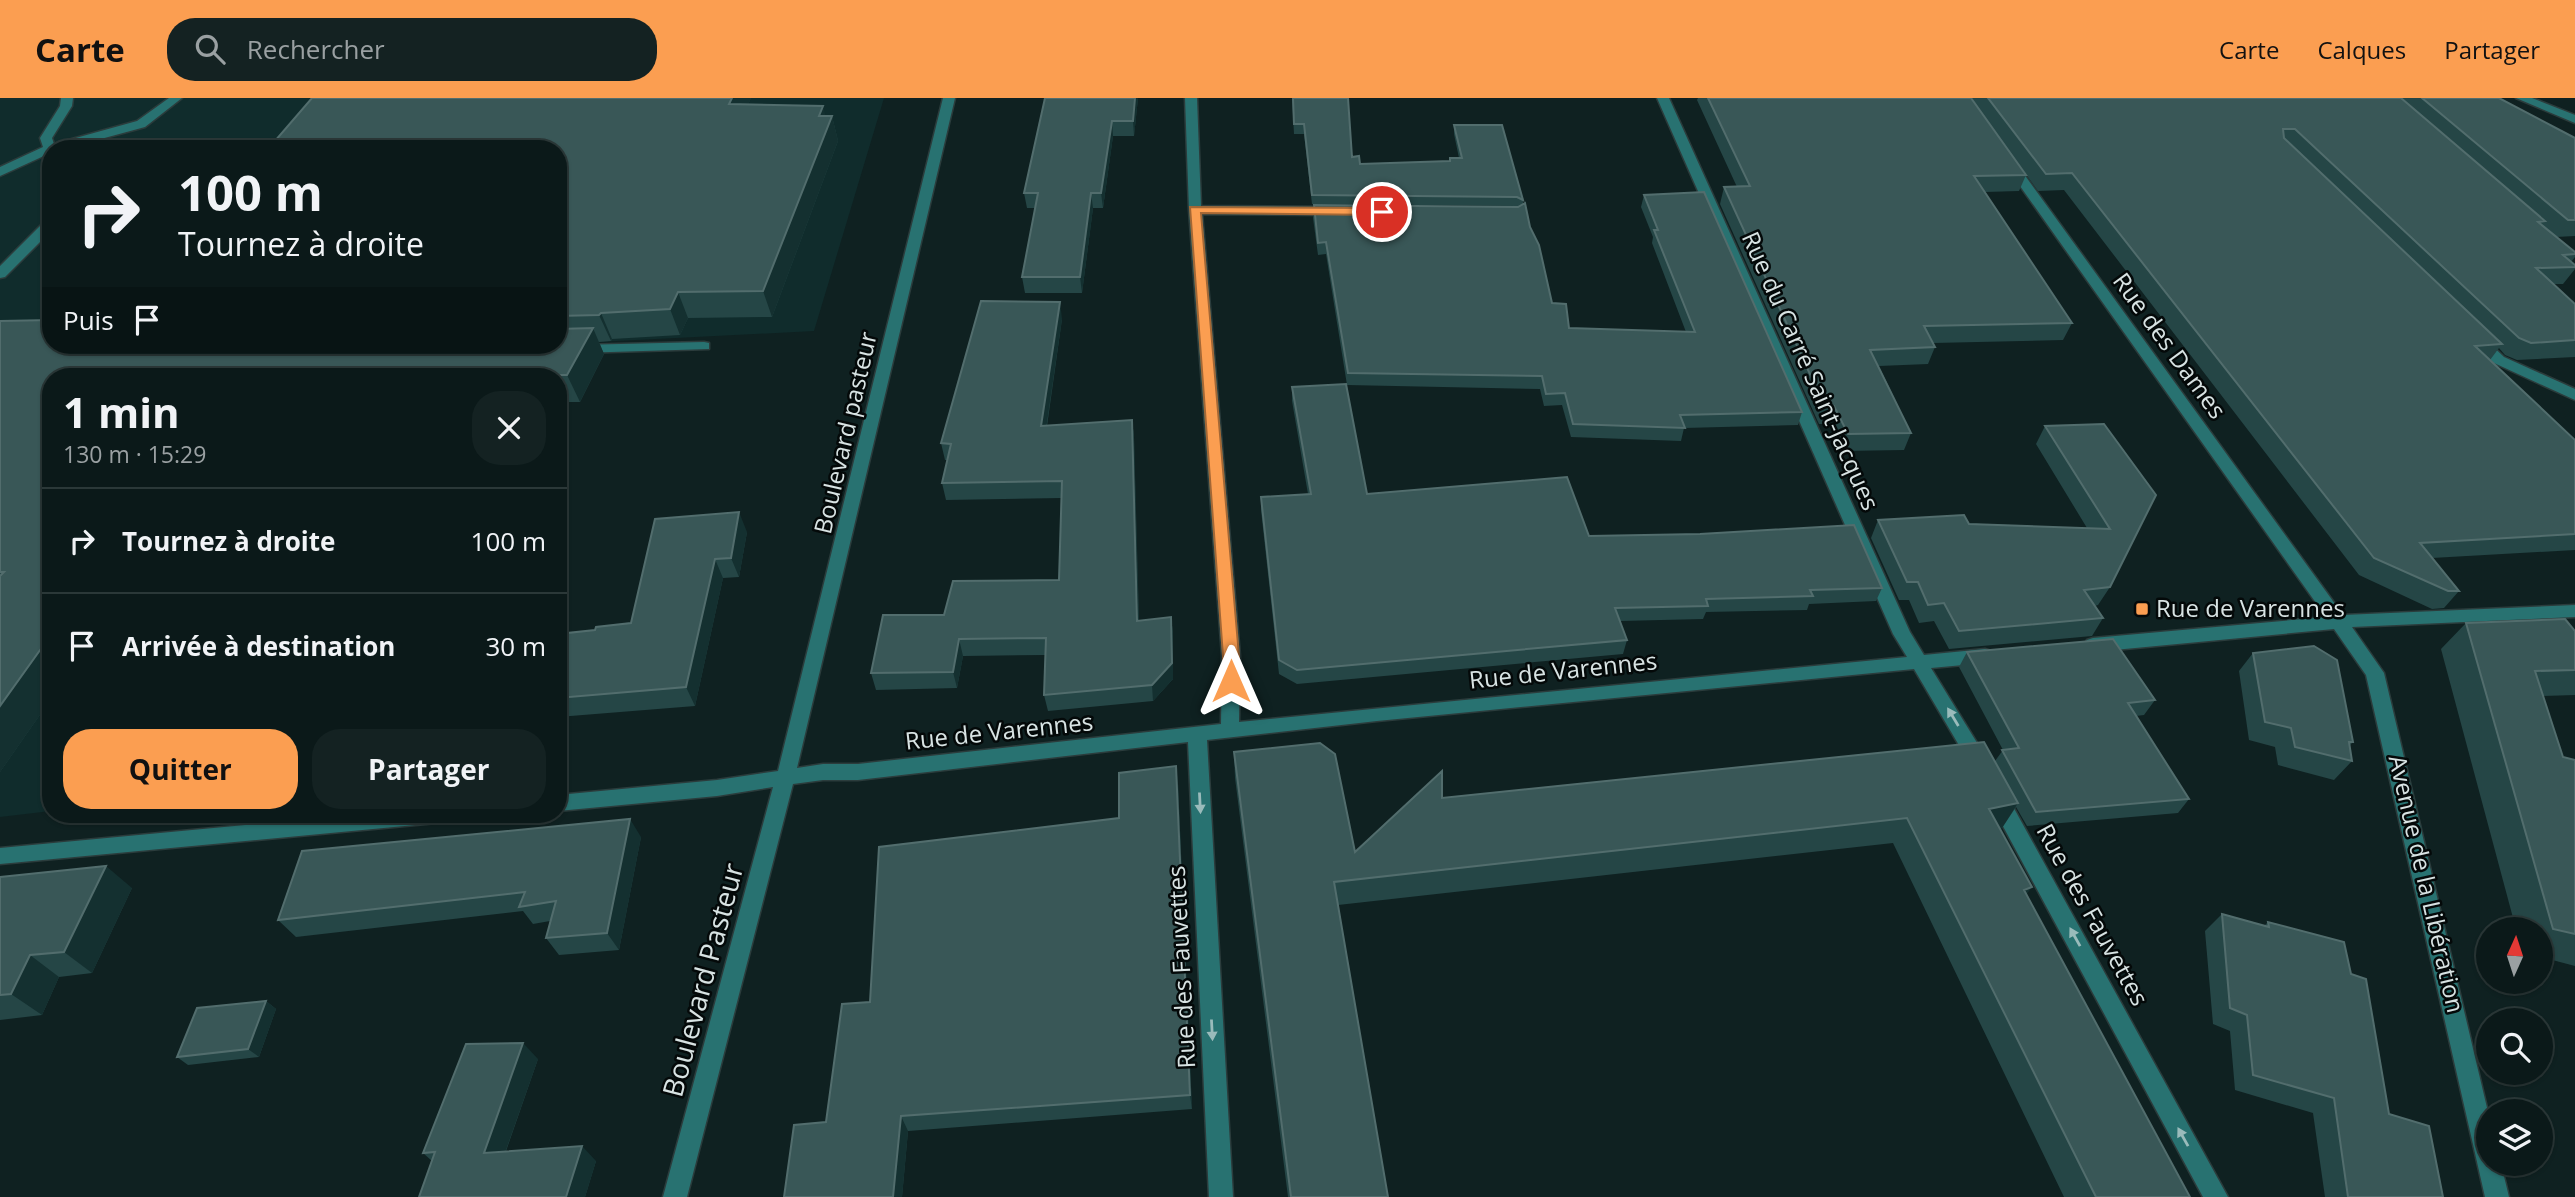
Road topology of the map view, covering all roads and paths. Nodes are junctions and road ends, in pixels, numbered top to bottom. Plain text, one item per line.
1 (67, 98) edge
2 (176, 98) edge
3 (949, 98) edge
4 (1191, 98) edge
5 (1663, 98) edge
6 (2522, 98) edge
7 (2575, 119) edge
8 (47, 140) edge
9 (87, 140) edge
10 (2000, 149) edge
11 (42, 154) edge
12 (0, 172) edge
13 (1195, 210) junction
14 (1348, 212) edge
15 (42, 232) edge
16 (0, 274) edge
17 (2469, 331) edge
18 (705, 346) dead end
19 (568, 349) edge
20 (2575, 395) edge
21 (2575, 611) edge
22 (2337, 622) junction
23 (2079, 646) edge
24 (2010, 653) edge
25 (1919, 661) junction
26 (1230, 731) junction
27 (1197, 735) junction
28 (785, 778) junction
29 (567, 802) edge
30 (351, 823) edge
31 (0, 856) edge
32 (2476, 1106) edge
33 (2493, 1176) edge
34 (675, 1197) edge
35 (1220, 1197) edge
36 (2216, 1197) edge
37 (2497, 1197) edge

1 - 8 street
2 - 9 street
3 - 28 street, Boulevard pasteur
4 - 13 street
5 - 25 street, Rue du Carré Saint-Jacques
6 - 7 street
10 - 22 street, Rue des Dames
11 - 12 street
13 - 14 street
13 - 26 street
15 - 16 street
17 - 20 street
18 - 19 street
21 - 22 street
22 - 23 street
22 - 32 street, Avenue de la Libération
24 - 25 street, Rue de Varennes
25 - 26 street, Rue de Varennes
36 -> 25 street, Rue des Fauvettes
26 - 27 street, Rue de Varennes
27 - 28 street, Rue de Varennes
27 -> 35 street, Rue des Fauvettes
28 - 29 street, Rue de Varennes
28 - 34 street, Boulevard Pasteur
30 - 31 street
33 - 37 street

